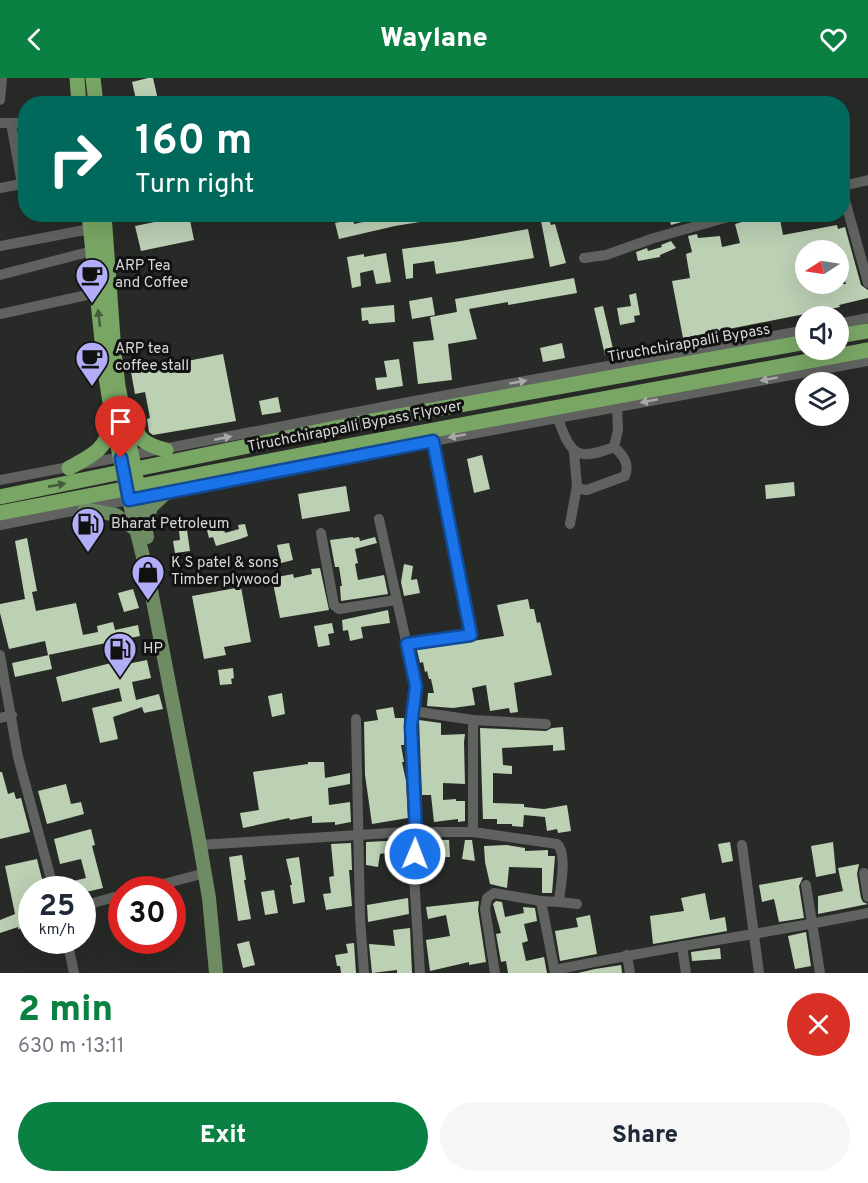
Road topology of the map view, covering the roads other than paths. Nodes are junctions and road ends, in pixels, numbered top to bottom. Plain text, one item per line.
1 (2, 78) edge
2 (77, 78) edge
3 (93, 78) edge
4 (78, 96) edge
5 (95, 96) edge
6 (0, 100) edge
7 (5, 123) edge
8 (18, 165) edge
9 (868, 180) edge
10 (850, 184) edge
11 (18, 185) edge
12 (0, 188) edge
13 (850, 218) edge
14 (90, 222) edge
15 (105, 222) edge
16 (711, 222) edge
17 (0, 246) edge
18 (92, 251) junction
19 (584, 258) dead end
20 (0, 275) edge
21 (868, 283) edge
22 (96, 293) junction
23 (0, 314) edge
24 (868, 318) edge
25 (849, 322) edge
26 (868, 331) edge
27 (795, 332) edge
28 (849, 334) edge
29 (795, 344) edge
30 (868, 350) edge
31 (868, 361) edge
32 (717, 377) junction
33 (580, 383) joint
34 (118, 386) junction
35 (706, 391) junction
36 (616, 407) junction
37 (558, 419) junction
38 (113, 422) junction
39 (433, 441) junction
40 (614, 447) junction
41 (166, 450) junction
42 (574, 452) junction
43 (126, 457) junction
44 (69, 468) junction
45 (0, 480) edge
46 (577, 486) junction
47 (166, 493) junction
48 (0, 497) edge
49 (135, 499) junction
50 (85, 509) junction
51 (0, 513) edge
52 (379, 519) dead end
53 (570, 524) dead end
54 (0, 525) edge
55 (141, 528) junction
56 (321, 533) dead end
57 (396, 600) junction
58 (407, 644) junction
59 (0, 655) edge
60 (413, 711) junction
61 (12, 715) junction
62 (0, 717) edge
63 (356, 719) dead end
64 (473, 720) junction
65 (546, 723) dead end
66 (416, 832) junction
67 (473, 832) junction
68 (358, 835) junction
69 (742, 844) dead end
70 (200, 845) junction
71 (205, 873) junction
72 (864, 873) dead end
73 (50, 876) edge
74 (186, 878) edge
75 (806, 885) dead end
76 (868, 897) edge
77 (541, 901) junction
78 (559, 902) junction
79 (577, 904) dead end
80 (868, 913) edge
81 (811, 924) junction
82 (754, 935) junction
83 (682, 946) junction
84 (70, 954) edge
85 (627, 955) junction
86 (555, 971) edge
87 (74, 973) edge
88 (216, 973) edge
89 (364, 973) edge
90 (420, 973) edge
91 (494, 973) edge
92 (630, 973) edge
93 (686, 973) edge
94 (759, 973) edge
95 (820, 973) edge

1 - 6 street
2 - 4 highway
3 - 5 highway
7 - 8 street
9 - 10 street
11 - 12 street
13 - 21 street
14 - 17 street
14 - 18 highway
15 - 34 highway
16 - 19 street
18 - 20 street
18 - 22 highway
22 - 23 street
38 -> 22 highway
24 - 25 street
26 - 28 highway
41 -> 27 street
29 - 33 highway, Tiruchchirappalli Bypass
30 - 32 highway
31 -> 35 street
32 - 35 highway
32 - 51 highway, Tiruchchirappalli Bypass Flyover
48 -> 33 highway, Tiruchchirappalli Bypass Flyover
34 - 41 highway
34 - 43 highway
35 -> 36 street
36 - 37 street
36 - 40 street
37 -> 39 street
37 - 42 street
38 - 43 highway
38 - 44 highway
39 - 47 street
39 - 58 street
40 - 42 street
40 - 46 street
41 - 43 street
42 - 46 street
43 - 44 street
43 - 49 highway
44 - 45 street
46 - 53 street
47 - 49 street
47 - 55 main road
49 - 50 street
49 - 55 main road
50 - 54 street
50 - 55 main road
52 - 57 street
55 - 70 main road
56 - 57 street
57 - 58 street
58 - 60 street
59 - 61 street
60 - 64 street
60 - 66 street
61 - 62 street
61 - 73 street
63 - 68 street
64 - 65 street
64 - 67 street
66 - 67 street
66 - 68 street
66 - 90 street
67 - 78 street
68 - 70 street
68 - 89 street
69 - 82 street
70 - 71 main road
71 - 74 street
71 - 88 main road
72 - 76 street
75 - 81 street
77 - 78 street
77 - 86 street
77 - 91 street
78 - 79 street
80 - 81 street
81 - 82 street
81 - 95 street
82 - 83 street
82 - 94 street
83 - 85 street
83 - 93 street
84 - 87 street
85 - 86 street
85 - 92 street

